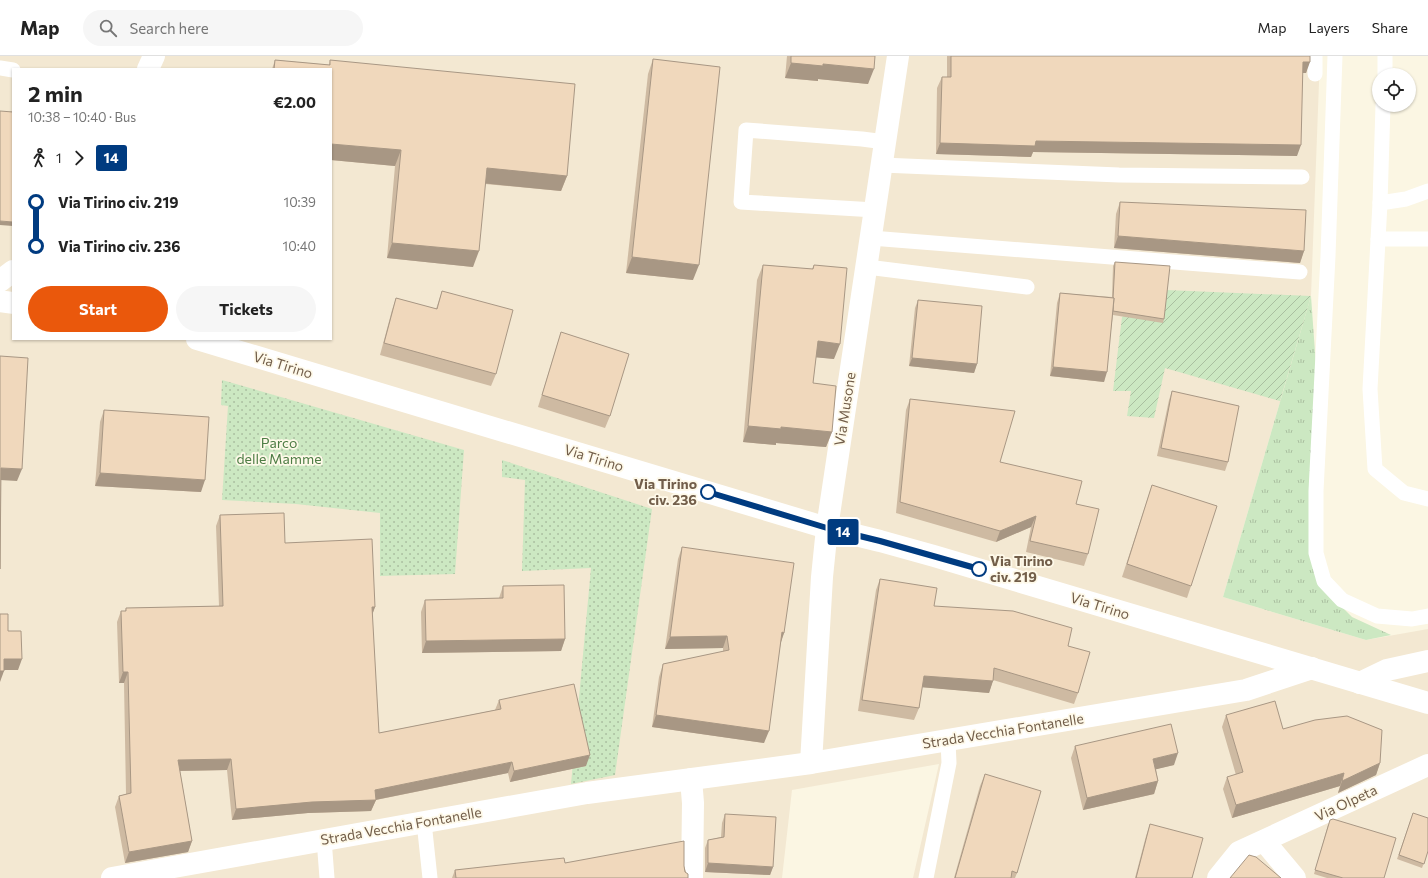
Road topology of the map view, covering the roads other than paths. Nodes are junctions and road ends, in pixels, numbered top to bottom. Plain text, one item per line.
1 (154, 56) edge
2 (898, 56) edge
3 (1315, 56) edge
4 (1335, 56) edge
5 (1386, 56) edge
6 (0, 68) edge
7 (148, 68) edge
8 (1385, 68) edge
9 (12, 70) edge
10 (1315, 74) dead end
11 (1383, 112) edge
12 (885, 142) junction
13 (882, 165) junction
14 (1302, 177) dead end
15 (1428, 191) edge
16 (1380, 203) junction
17 (875, 210) junction
18 (871, 238) junction
19 (1378, 239) junction
20 (1428, 239) edge
21 (867, 267) junction
22 (12, 272) edge
23 (1300, 272) edge
24 (0, 281) edge
25 (1027, 286) dead end
26 (0, 301) edge
27 (12, 303) edge
28 (200, 340) edge
29 (1428, 499) edge
30 (827, 528) junction
31 (1428, 616) edge
32 (1428, 661) edge
33 (1312, 668) junction
34 (1360, 683) junction
35 (1428, 703) edge
36 (948, 740) junction
37 (811, 763) junction
38 (1428, 765) edge
39 (692, 779) junction
40 (424, 822) junction
41 (324, 839) junction
42 (1264, 841) junction
43 (112, 878) edge
44 (327, 878) edge
45 (430, 878) edge
46 (692, 878) edge
47 (926, 878) edge
48 (1218, 878) edge
49 (1295, 878) edge

1 - 7 street
2 - 12 street, Via Musone
3 - 10 lane
4 - 31 lane
5 - 8 lane
6 - 9 lane
11 - 16 lane
12 - 13 street, Via Musone
12 - 17 lane
13 - 14 lane
13 - 17 street, Via Musone
15 - 16 lane
16 - 19 lane
17 - 18 street, Via Musone
18 - 21 street, Via Musone
18 - 23 lane
19 - 20 lane
19 - 29 lane
21 - 25 lane
21 - 30 street, Via Musone
22 - 24 street
26 - 27 street
28 - 30 street, Via Tirino
30 - 33 street, Via Tirino
30 - 37 street, Via Musone
32 - 34 street
33 - 34 street, Via Tirino
33 - 36 street, Strada Vecchia Fontanelle
34 - 35 street, Via Tirino
36 - 37 street, Strada Vecchia Fontanelle
36 - 47 lane
37 - 39 street, Strada Vecchia Fontanelle
38 - 42 street, Via Olpeta
39 - 40 street, Strada Vecchia Fontanelle
39 - 46 street
40 - 41 street, Strada Vecchia Fontanelle
40 - 45 lane
41 - 43 street, Strada Vecchia Fontanelle
41 - 44 lane
42 - 48 street, Via Olpeta
42 - 49 street

